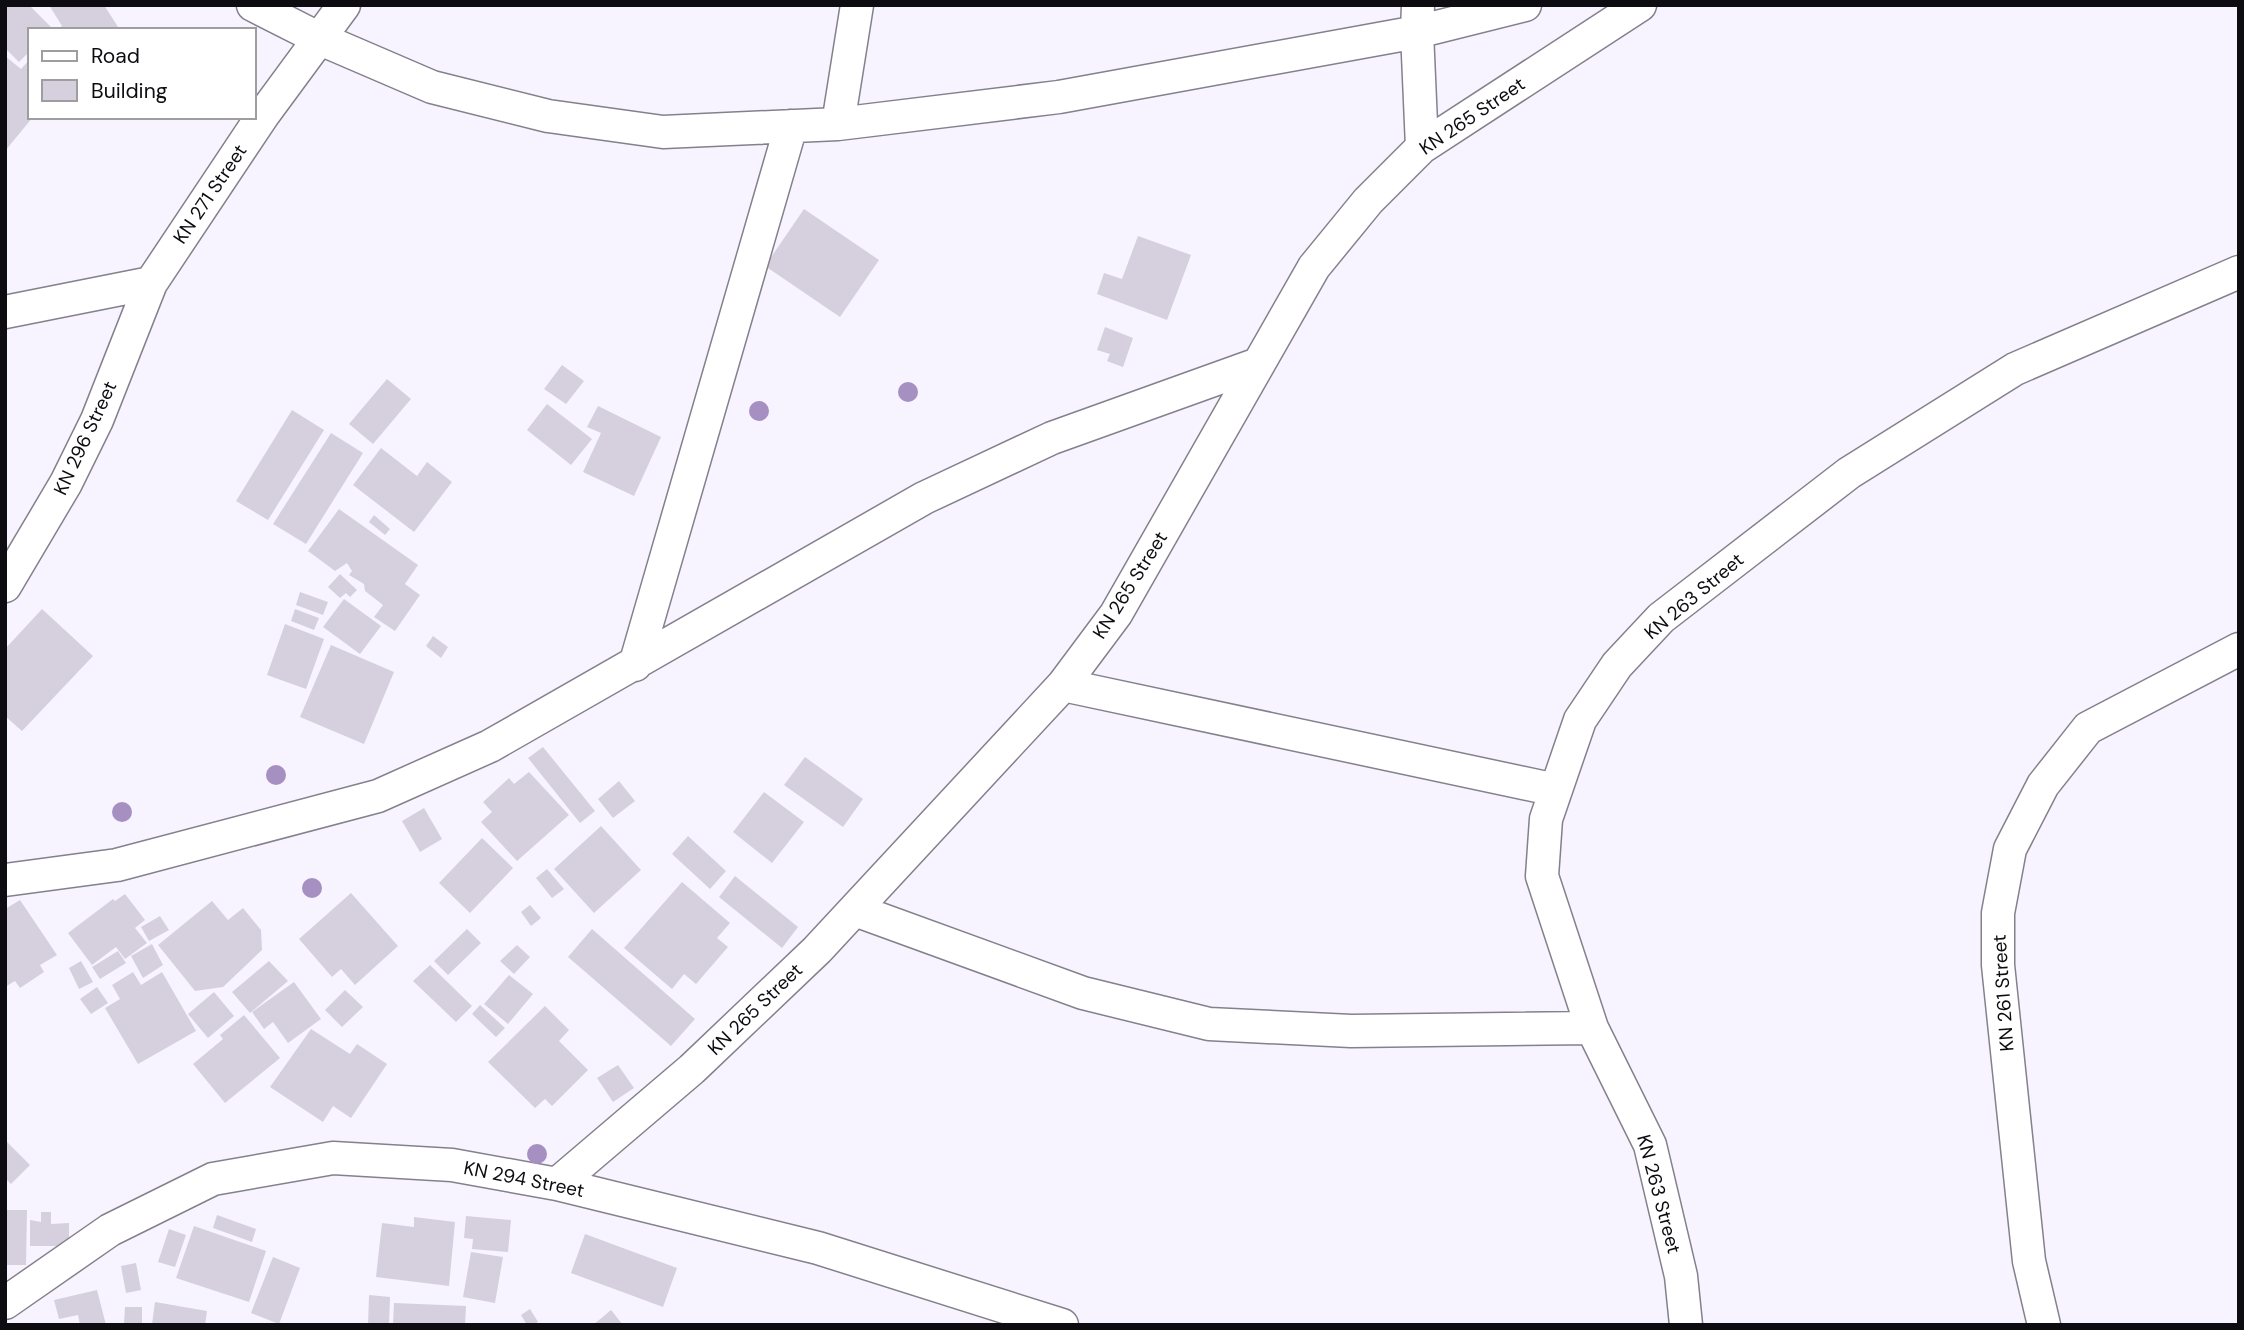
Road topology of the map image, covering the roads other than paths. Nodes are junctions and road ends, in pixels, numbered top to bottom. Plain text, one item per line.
1 (253, 5) edge
2 (344, 5) edge
3 (857, 5) edge
4 (1525, 5) edge
5 (1640, 5) edge
6 (1418, 18) edge
7 (318, 38) junction
8 (838, 124) junction
9 (791, 126) junction
10 (1422, 147) junction
11 (2239, 272) edge
12 (151, 282) junction
13 (5, 312) edge
14 (1258, 364) junction
15 (5, 586) edge
16 (2239, 649) edge
17 (635, 665) junction
18 (1063, 685) junction
19 (1556, 790) junction
20 (5, 880) edge
21 (855, 911) junction
22 (1592, 1028) junction
23 (557, 1184) junction
24 (5, 1303) edge
25 (1062, 1325) edge
26 (1686, 1325) edge
27 (2044, 1325) edge

1 - 7 street
2 - 7 street, KN 271 Street
3 - 8 street
4 - 6 street
5 - 10 street, KN 265 Street
6 - 8 street
6 - 10 street
7 - 9 street
7 - 12 street, KN 271 Street
8 - 9 street
9 - 17 street
10 - 14 street, KN 265 Street
11 - 19 street, KN 263 Street
12 - 13 street
12 - 15 street, KN 296 Street
14 - 17 street
14 - 18 street, KN 265 Street
16 - 27 street, KN 261 Street
17 - 20 street
18 - 19 street
18 - 21 street, KN 265 Street
19 - 22 street, KN 263 Street
21 - 22 street
21 - 23 street, KN 265 Street
22 - 26 street, KN 263 Street
23 - 24 street, KN 294 Street
23 - 25 street, KN 294 Street

